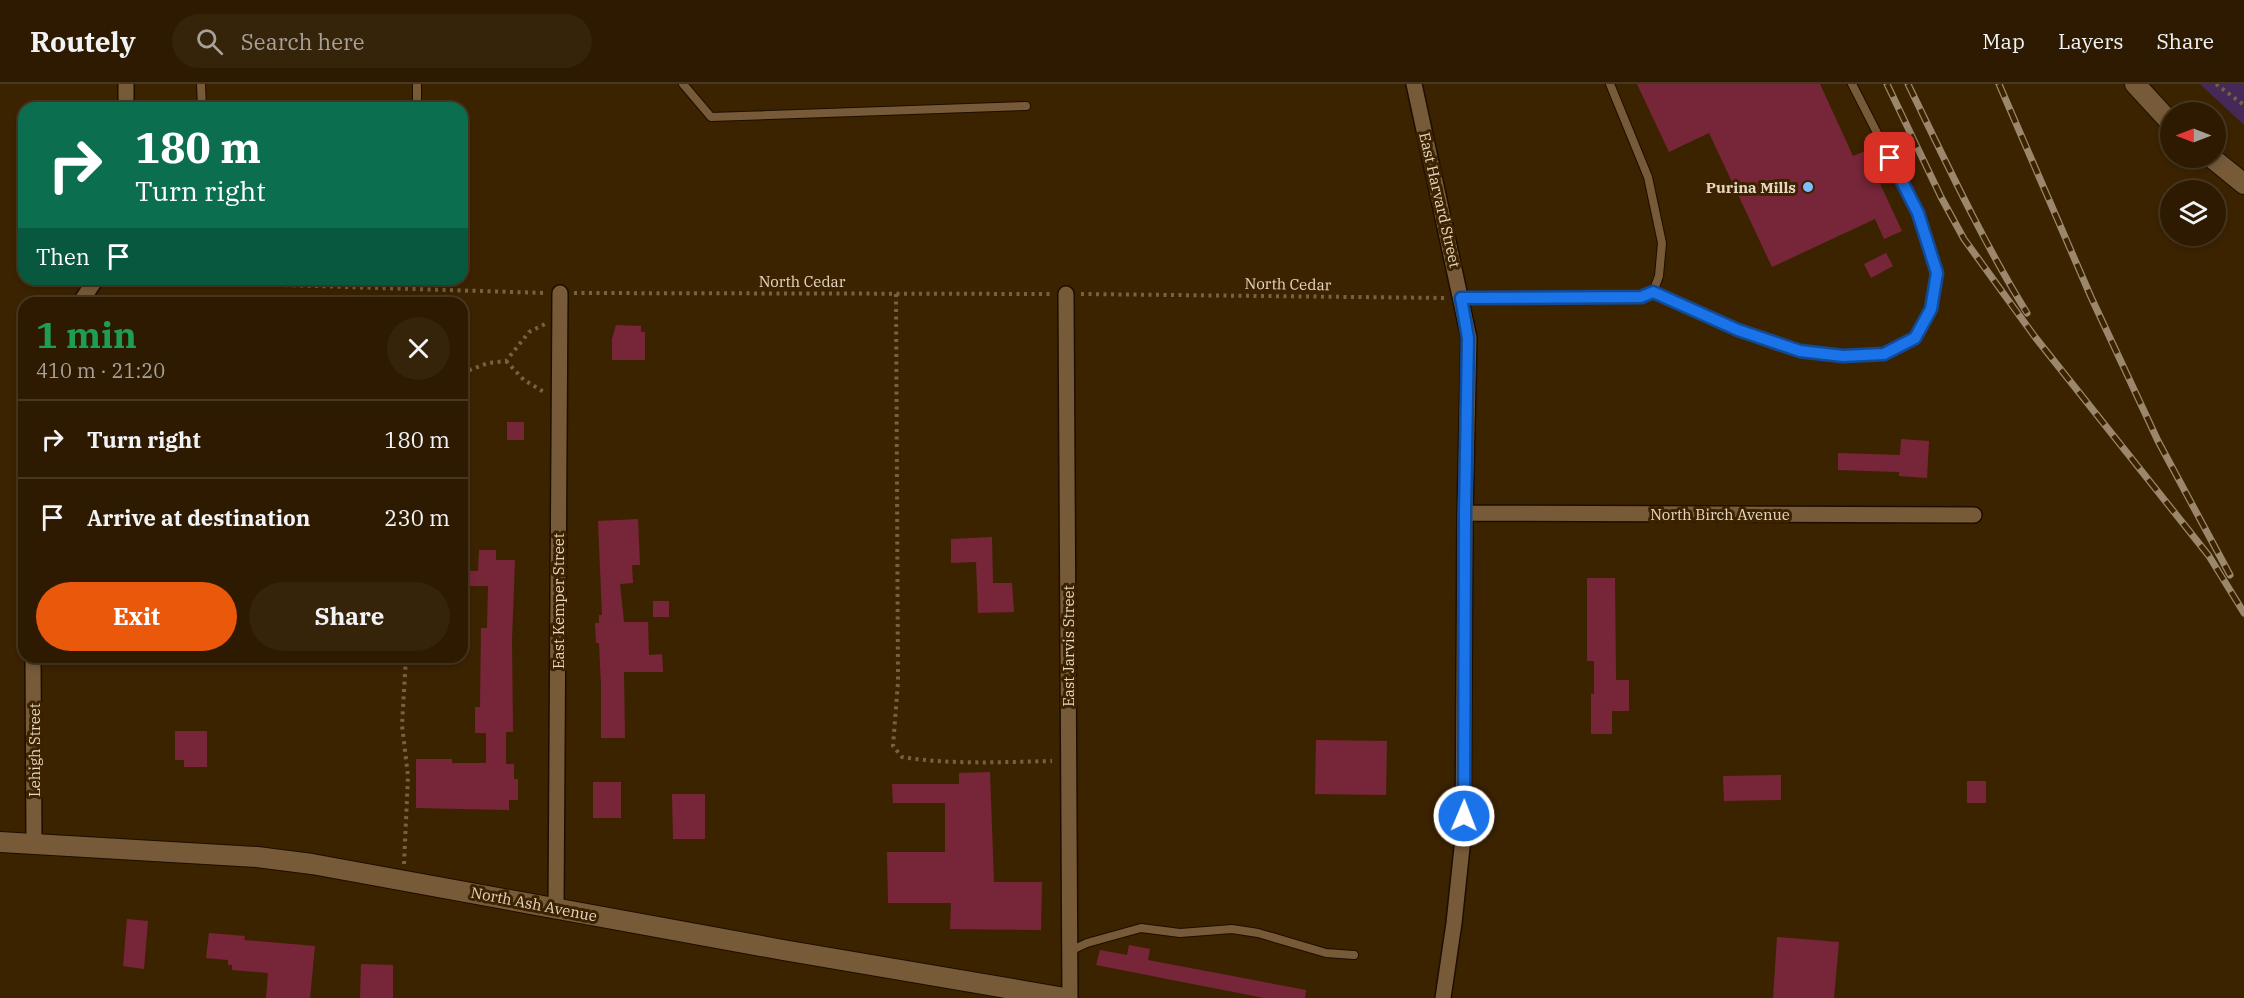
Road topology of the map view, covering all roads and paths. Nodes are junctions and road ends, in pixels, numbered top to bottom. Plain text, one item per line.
1 (126, 84) edge
2 (201, 84) edge
3 (417, 84) edge
4 (683, 84) edge
5 (1414, 84) edge
6 (1610, 84) edge
7 (1852, 84) edge
8 (2135, 84) edge
9 (2216, 84) edge
10 (126, 102) edge
11 (202, 102) edge
12 (417, 102) edge
13 (2244, 105) edge
14 (1026, 106) dead end
15 (2160, 111) edge
16 (2224, 168) edge
17 (2244, 184) edge
18 (286, 285) edge
19 (1653, 292) junction
20 (560, 293) junction
21 (896, 294) junction
22 (1066, 294) junction
23 (1461, 298) junction
24 (560, 322) junction
25 (506, 361) junction
26 (468, 371) edge
27 (560, 401) junction
28 (1465, 513) junction
29 (1974, 515) dead end
30 (33, 663) edge
31 (406, 663) edge
32 (1069, 761) junction
33 (0, 842) edge
34 (34, 843) junction
35 (403, 880) junction
36 (556, 908) junction
37 (1070, 951) junction
38 (1354, 955) dead end
39 (1065, 998) edge
40 (1070, 998) edge
41 (1443, 998) edge

1 - 10 street
2 - 11 lane
3 - 12 lane
4 - 14 lane
5 - 23 street, East Harvard Street
6 - 19 lane
7 - 19 lane
8 - 15 street
9 - 13 path
16 - 17 street
18 - 20 path, North Cedar
19 - 23 lane
20 - 21 path, North Cedar
20 - 24 street, East Kemper Street
21 - 22 path, North Cedar
21 - 32 path
22 - 23 path, North Cedar
22 - 32 street, East Jarvis Street
23 - 28 street, East Harvard Street
24 - 25 path
24 - 27 street, East Kemper Street
25 - 26 path
25 - 27 path
27 - 36 street, East Kemper Street
28 - 29 street, North Birch Avenue
28 - 41 street, East Harvard Street
30 - 34 street, Lehigh Street
31 - 35 path
32 - 37 street, East Jarvis Street
33 - 34 street, North Ash Avenue
34 - 35 street, North Ash Avenue
35 - 36 street, North Ash Avenue
36 - 39 street, North Ash Avenue
37 - 38 lane
37 - 40 street, East Jarvis Street

